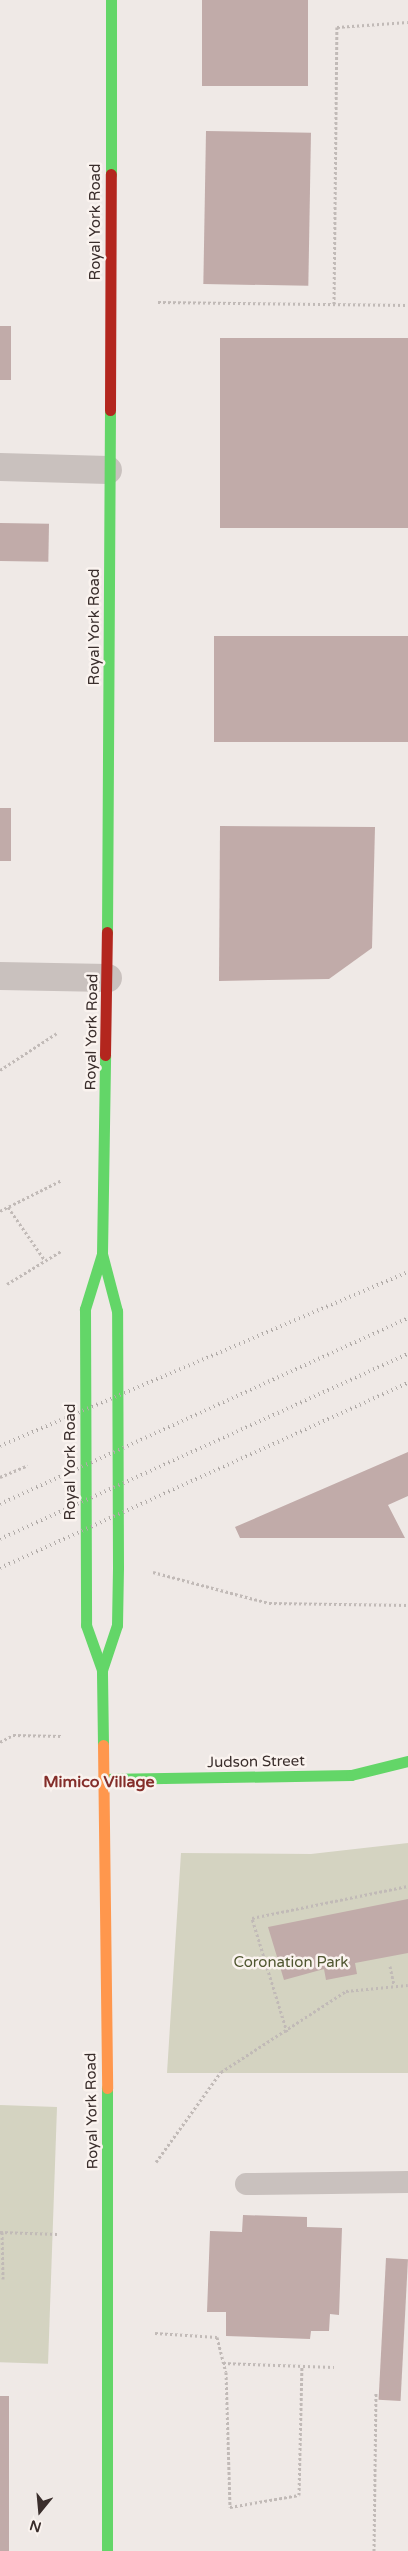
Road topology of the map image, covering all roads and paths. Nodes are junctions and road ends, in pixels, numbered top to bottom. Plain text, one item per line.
1 (111, 0) edge
2 (408, 22) edge
3 (158, 302) dead end
4 (334, 304) junction
5 (408, 305) edge
6 (0, 467) edge
7 (108, 470) junction
8 (0, 976) edge
9 (108, 978) junction
10 (57, 1033) dead end
11 (0, 1070) edge
12 (62, 1180) dead end
13 (8, 1208) junction
14 (0, 1211) edge
15 (61, 1251) dead end
16 (102, 1254) junction
17 (44, 1259) junction
18 (7, 1284) dead end
19 (28, 1465) dead end
20 (0, 1477) edge
21 (146, 1572) dead end
22 (408, 1605) edge
23 (102, 1670) junction
24 (62, 1736) dead end
25 (0, 1742) edge
26 (408, 1761) edge
27 (103, 1780) junction
28 (408, 1886) edge
29 (390, 1966) dead end
30 (408, 1985) edge
31 (394, 1986) junction
32 (287, 2032) junction
33 (156, 2162) dead end
34 (408, 2182) edge
35 (246, 2184) dead end
36 (1, 2232) edge
37 (58, 2234) dead end
38 (3, 2279) dead end
39 (155, 2333) dead end
40 (224, 2363) junction
41 (302, 2366) junction
42 (334, 2367) dead end
43 (376, 2393) dead end
44 (107, 2551) edge
45 (374, 2551) edge

1 - 7 main road, Royal York Road
2 - 4 path
3 - 4 path
4 - 5 path
6 - 7 street
7 - 9 main road, Royal York Road
8 - 9 street
9 - 16 main road, Royal York Road
10 - 11 path
12 - 13 path
13 - 14 path
13 - 17 path
15 - 17 path
16 - 23 main road, Royal York Road
16 - 23 main road, Royal York Road
17 - 18 path
19 - 20 path
21 - 22 path
23 - 27 main road, Royal York Road
24 - 25 path
26 - 27 main road, Judson Street
27 - 44 main road, Royal York Road
28 - 32 path
29 - 31 path
30 - 31 path
31 - 32 path
32 - 33 path
34 - 35 lane
36 - 37 path
36 - 38 path
39 - 40 path
40 - 41 path
40 - 41 path
41 - 42 path
43 - 45 path

